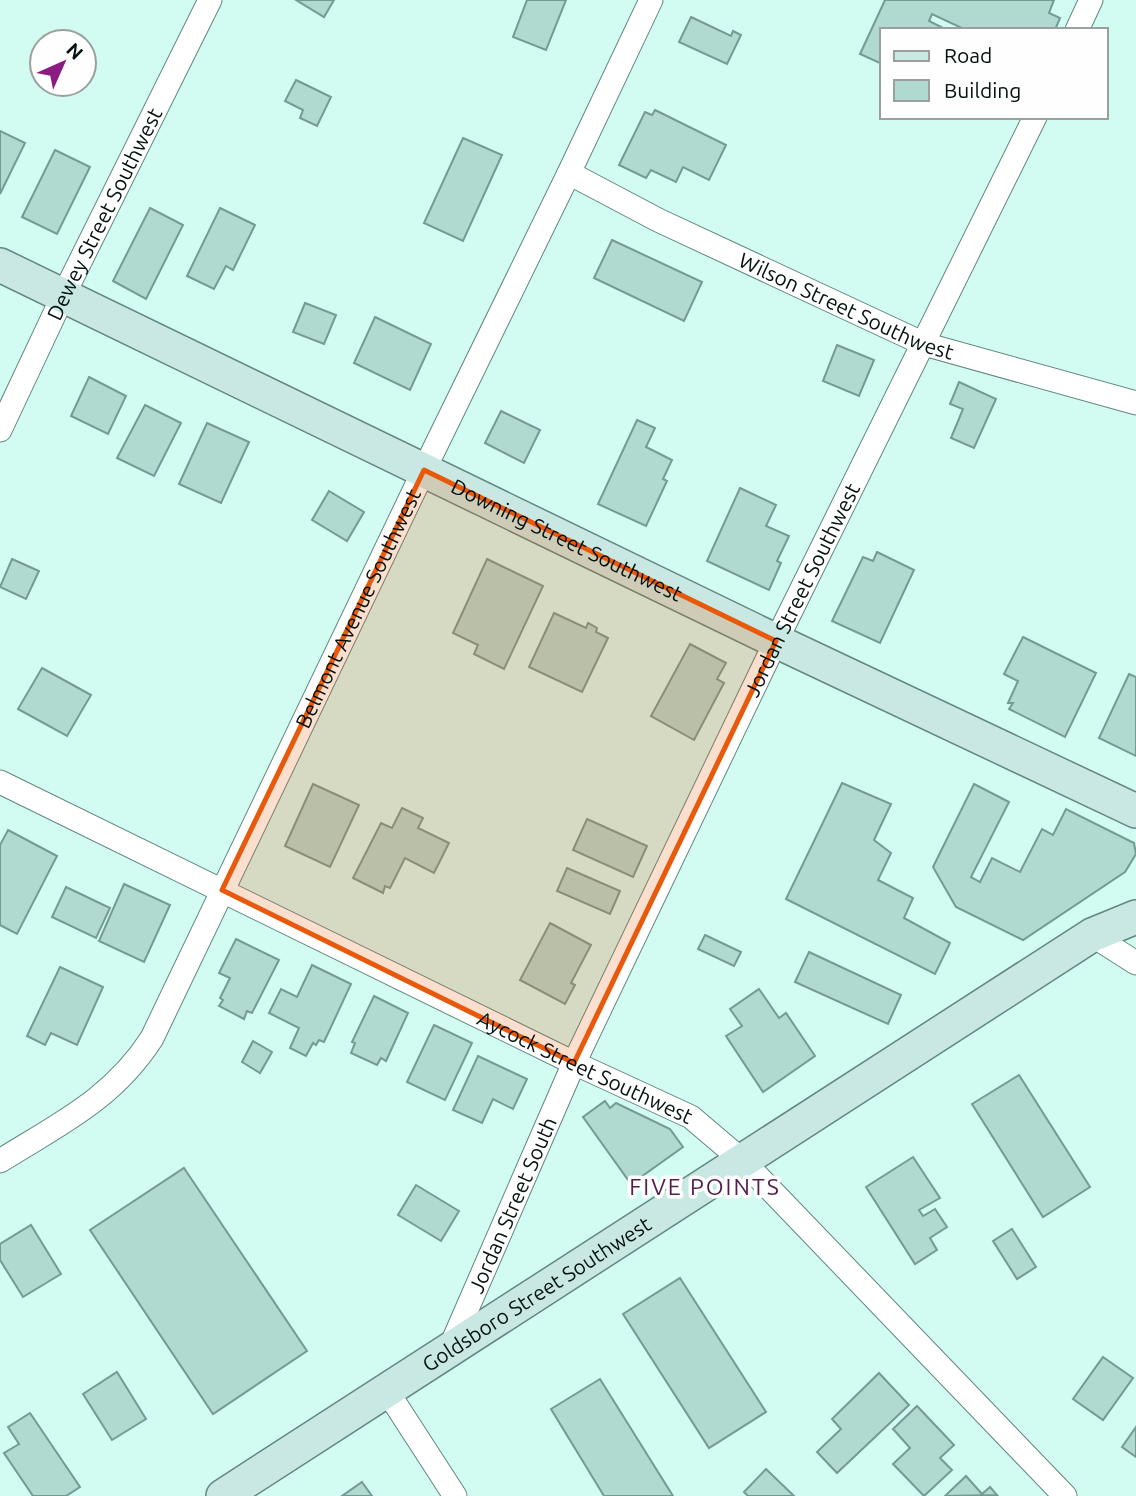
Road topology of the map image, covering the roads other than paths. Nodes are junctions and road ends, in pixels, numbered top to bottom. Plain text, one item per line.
1 (210, 0) edge
2 (651, 0) edge
3 (1091, 0) edge
4 (1078, 28) edge
5 (1034, 119) edge
6 (569, 173) junction
7 (0, 265) edge
8 (63, 296) junction
9 (924, 344) junction
10 (1136, 403) edge
11 (0, 430) edge
12 (424, 470) junction
13 (776, 641) junction
14 (0, 782) edge
15 (1136, 810) edge
16 (222, 890) junction
17 (1136, 916) edge
18 (1092, 935) junction
19 (1136, 963) edge
20 (574, 1063) junction
21 (0, 1161) edge
22 (744, 1162) junction
23 (450, 1348) junction
24 (387, 1391) junction
25 (223, 1496) edge
26 (455, 1496) edge
27 (1065, 1496) edge

1 - 8 street, Dewey Street Southwest
2 - 6 street, Belmont Avenue Southwest
3 - 4 street
5 - 9 street, Jordan Street Southwest
6 - 9 street, Wilson Street Southwest
6 - 12 street, Belmont Avenue Southwest
7 - 8 street, Downing Street Southwest
8 - 11 street, Dewey Street Southwest
8 - 12 street, Downing Street Southwest
9 - 10 street, Wilson Street Southwest
9 - 13 street, Jordan Street Southwest
12 - 13 street, Downing Street Southwest
12 - 16 street, Belmont Avenue Southwest
13 - 15 street, Downing Street Southwest
13 - 20 street, Jordan Street Southwest
14 - 16 street, Aycock Street Southwest
16 - 20 street, Aycock Street Southwest
16 - 21 street, Belmont Avenue Southwest
17 - 18 street, Goldsboro Street Southwest
18 - 19 street
18 - 22 street, Goldsboro Street Southwest
20 - 22 street, Aycock Street Southwest
20 - 23 street, Jordan Street South
22 - 23 street, Goldsboro Street Southwest
22 - 27 street, Aycock Street Southwest
23 - 24 street, Goldsboro Street Southwest
24 - 25 street, Goldsboro Street Southwest
24 - 26 street

